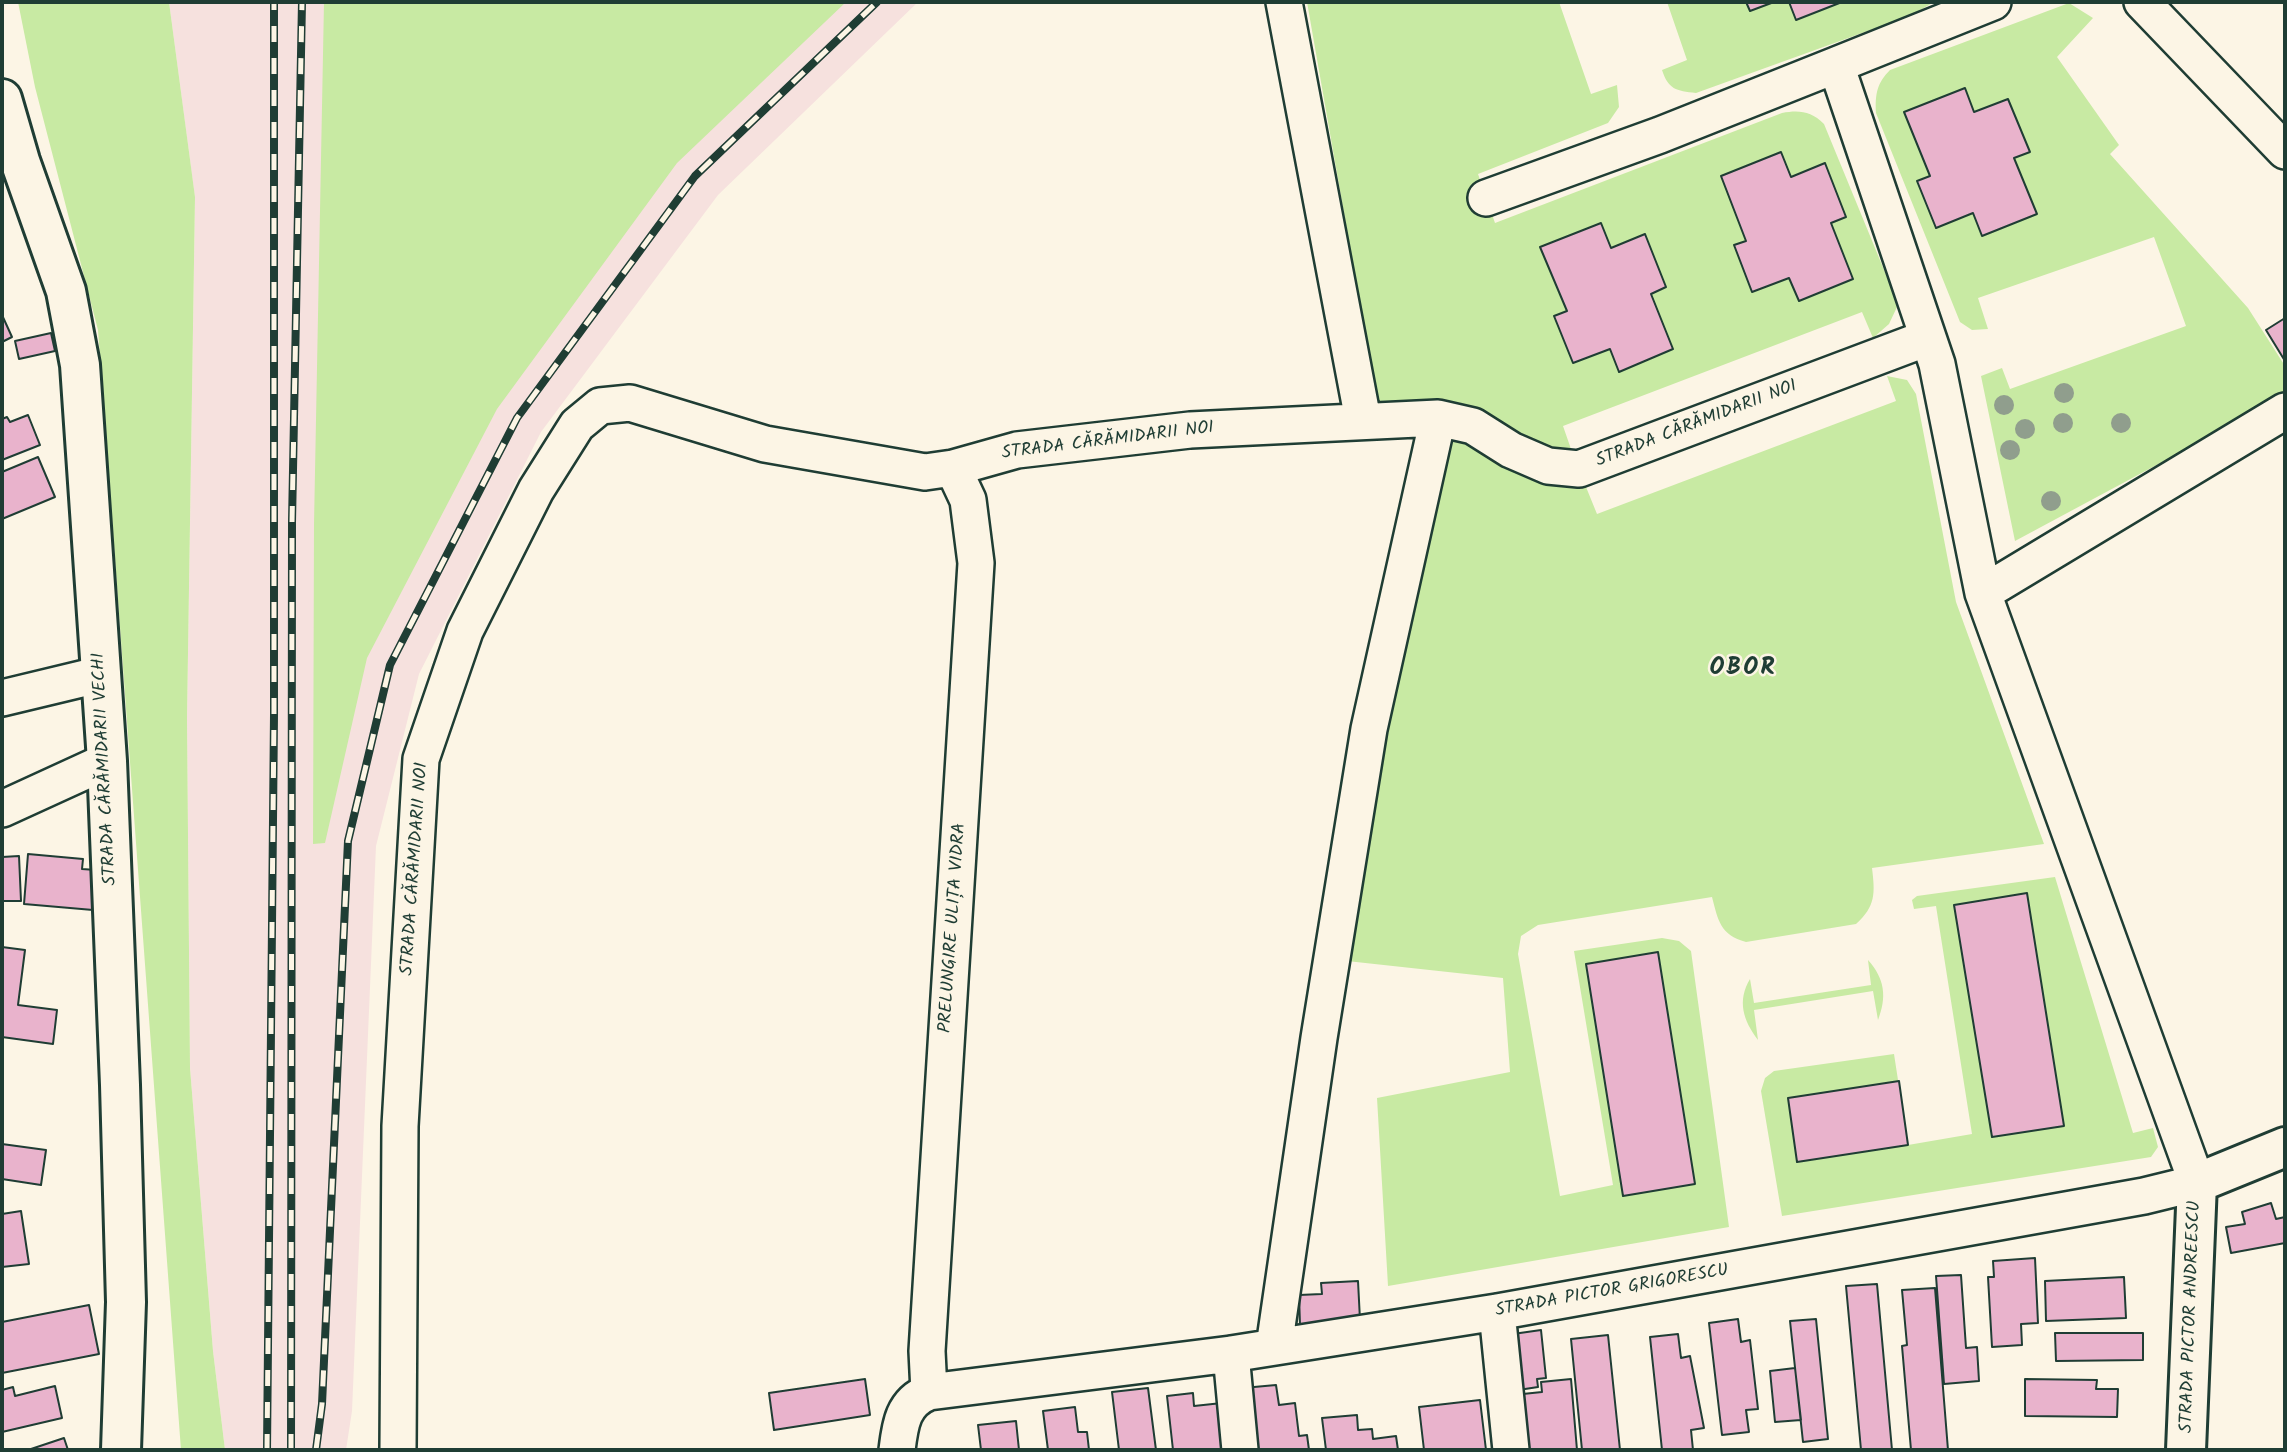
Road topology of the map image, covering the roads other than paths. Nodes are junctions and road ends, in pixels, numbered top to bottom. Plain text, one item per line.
1 (1284, 2) edge
2 (1993, 2) edge
3 (2142, 2) edge
4 (1836, 65) junction
5 (2, 99) edge
6 (2285, 151) edge
7 (1486, 198) dead end
8 (1927, 338) junction
9 (2285, 411) edge
10 (1438, 418) junction
11 (1363, 420) junction
12 (953, 468) junction
13 (1983, 593) junction
14 (102, 674) junction
15 (2, 698) edge
16 (107, 761) junction
17 (2, 809) edge
18 (2285, 1147) edge
19 (2197, 1183) junction
20 (1497, 1312) junction
21 (1275, 1347) junction
22 (1231, 1354) junction
23 (929, 1392) junction
24 (121, 1450) edge
25 (398, 1450) edge
26 (897, 1450) edge
27 (1240, 1450) edge
28 (1511, 1450) edge
29 (2186, 1450) edge

1 - 11 street
2 - 4 street
3 - 6 street
4 - 7 street
4 - 8 street
5 - 14 street, STRADA CĂRĂMIDARII VECHI
8 - 10 street, STRADA CĂRĂMIDARII NOI
8 - 13 street
9 - 13 street
10 - 11 street, STRADA CĂRĂMIDARII NOI
10 - 21 street
11 - 12 street, STRADA CĂRĂMIDARII NOI
12 - 23 street, PRELUNGIRE ULIȚA VIDRA
12 - 25 street, STRADA CĂRĂMIDARII NOI
13 - 19 street
14 - 15 street
14 - 16 street, STRADA CĂRĂMIDARII VECHI
16 - 17 street
16 - 24 street, STRADA CĂRĂMIDARII VECHI
18 - 19 street, STRADA PICTOR GRIGORESCU
19 - 20 street, STRADA PICTOR GRIGORESCU
19 - 29 street, STRADA PICTOR ANDREESCU
20 - 21 street, STRADA PICTOR GRIGORESCU
20 - 28 street
21 - 22 street, STRADA PICTOR GRIGORESCU
22 - 23 street, STRADA PICTOR GRIGORESCU
22 - 27 street
23 - 26 street

